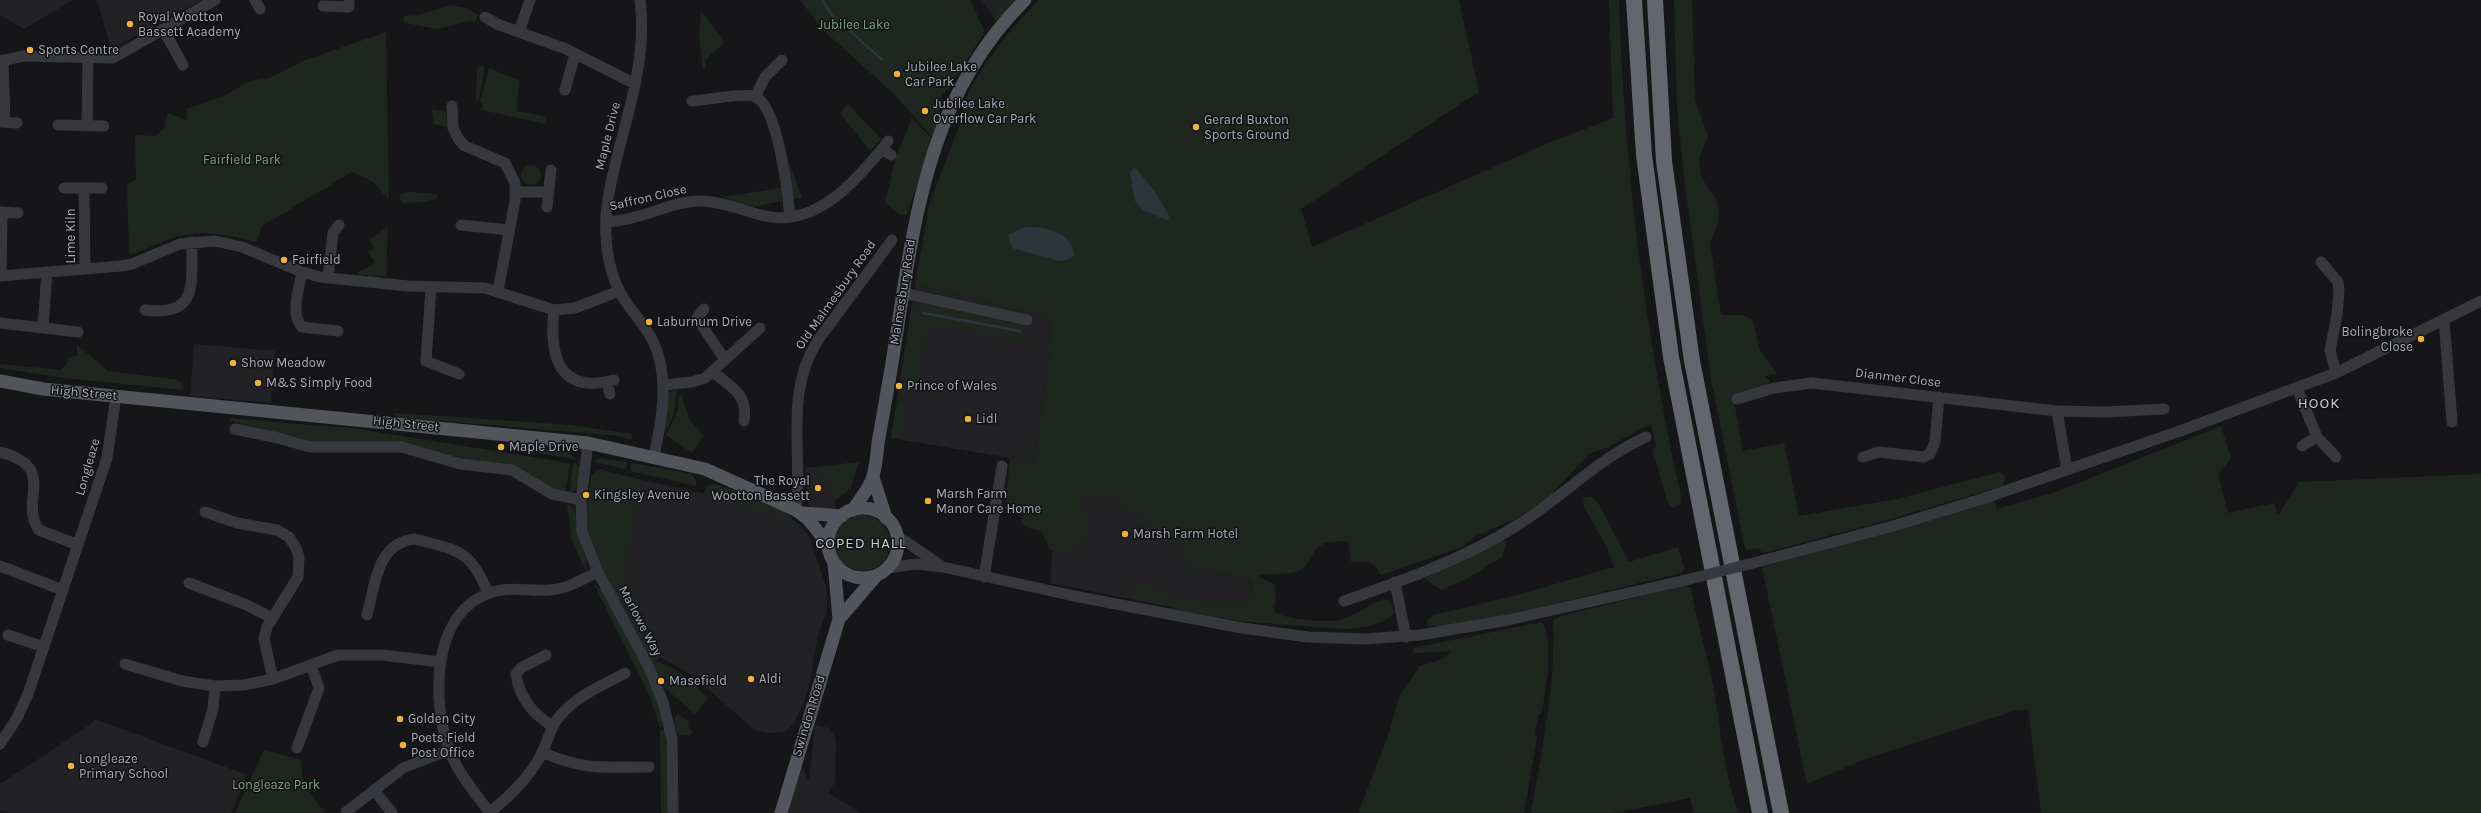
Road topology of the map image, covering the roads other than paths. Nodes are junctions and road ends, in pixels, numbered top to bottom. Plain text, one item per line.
1 (215, 0) edge
2 (349, 0) edge
3 (530, 0) edge
4 (640, 0) edge
5 (1025, 0) edge
6 (1634, 0) edge
7 (1655, 0) edge
8 (323, 6) dead end
9 (485, 17) dead end
10 (163, 29) junction
11 (520, 32) junction
12 (575, 54) junction
13 (88, 58) junction
14 (2, 60) edge
15 (782, 60) dead end
16 (183, 65) dead end
17 (635, 84) junction
18 (565, 90) dead end
19 (754, 97) junction
20 (692, 101) dead end
21 (452, 106) dead end
22 (3, 122) edge
23 (17, 123) dead end
24 (58, 125) dead end
25 (86, 126) junction
26 (104, 126) dead end
27 (887, 148) dead end
28 (551, 170) dead end
29 (64, 188) dead end
30 (84, 188) junction
31 (102, 188) dead end
32 (516, 192) junction
33 (548, 192) junction
34 (547, 207) dead end
35 (1, 212) edge
36 (18, 213) dead end
37 (790, 217) junction
38 (606, 222) junction
39 (339, 225) dead end
40 (461, 225) dead end
41 (508, 230) junction
42 (892, 240) dead end
43 (192, 242) junction
44 (2321, 262) dead end
45 (85, 269) junction
46 (47, 272) junction
47 (302, 272) junction
48 (1, 276) edge
49 (328, 278) junction
50 (431, 288) junction
51 (498, 291) junction
52 (619, 291) junction
53 (903, 293) junction
54 (2481, 301) edge
55 (145, 310) dead end
56 (554, 310) junction
57 (704, 310) dead end
58 (1027, 320) dead end
59 (2444, 320) junction
60 (0, 323) edge
61 (43, 327) junction
62 (760, 328) dead end
63 (338, 331) dead end
64 (78, 332) dead end
65 (725, 360) junction
66 (713, 372) junction
67 (2336, 373) junction
68 (459, 374) dead end
69 (0, 381) edge
70 (664, 385) junction
71 (2297, 388) junction
72 (610, 394) dead end
73 (116, 396) junction
74 (1939, 397) junction
75 (1737, 399) dead end
76 (2164, 409) dead end
77 (2057, 411) junction
78 (744, 421) dead end
79 (2452, 422) dead end
80 (235, 429) dead end
81 (1646, 437) dead end
82 (2317, 437) junction
83 (588, 444) junction
84 (2302, 446) dead end
85 (0, 452) edge
86 (654, 456) junction
87 (2336, 456) dead end
88 (1863, 457) dead end
89 (1002, 466) dead end
90 (2067, 470) junction
91 (873, 477) junction
92 (581, 500) junction
93 (205, 512) dead end
94 (799, 512) junction
95 (847, 513) junction
96 (886, 518) junction
97 (896, 535) junction
98 (828, 544) junction
99 (78, 545) junction
100 (834, 563) junction
101 (0, 566) edge
102 (943, 567) junction
103 (598, 572) junction
104 (882, 572) junction
105 (984, 578) junction
106 (189, 582) dead end
107 (1395, 582) junction
108 (63, 590) junction
109 (488, 593) junction
110 (1344, 602) dead end
111 (367, 615) dead end
112 (272, 618) junction
113 (839, 619) junction
114 (8, 635) dead end
115 (1406, 637) junction
116 (44, 647) junction
117 (546, 655) dead end
118 (441, 662) junction
119 (125, 664) dead end
120 (311, 665) junction
121 (625, 673) dead end
122 (273, 679) junction
123 (215, 686) junction
124 (552, 726) junction
125 (203, 742) dead end
126 (0, 744) edge
127 (297, 748) dead end
128 (449, 750) junction
129 (542, 752) junction
130 (649, 767) dead end
131 (374, 790) junction
132 (346, 812) edge
133 (392, 813) edge
134 (490, 813) edge
135 (673, 813) edge
136 (781, 813) edge
137 (1760, 813) edge
138 (1781, 813) edge

1 - 10 street
2 - 8 street
3 - 11 street
4 - 17 street, Maple Drive
5 - 53 main road, Malmesbury Road
6 - 137 highway
7 - 138 highway
9 - 11 street
10 - 13 street
10 - 16 street
11 - 12 street
12 - 17 street
12 - 18 street
13 - 14 street
13 - 25 street
14 - 22 street
15 - 19 street
17 - 38 street, Maple Drive
19 - 20 street
19 - 37 street
21 - 32 street
22 - 23 street
24 - 25 street
25 - 26 street
27 - 37 street, Saffron Close
28 - 33 street
29 - 30 street
30 - 31 street
30 - 45 street, Lime Kiln
32 - 33 street
32 - 41 street
33 - 34 street
35 - 36 street, Lime Kiln
35 - 48 street, Lime Kiln
37 - 38 street, Saffron Close
38 - 52 street, Maple Drive
39 - 49 street
40 - 41 street
41 - 51 street
42 - 94 street, Old Malmesbury Road
43 - 45 street
43 - 47 street
43 - 55 street
44 - 67 street
45 - 46 street, Lime Kiln
46 - 48 street, Lime Kiln
46 - 61 street, Lime Kiln
47 - 49 street
47 - 63 street
49 - 50 street
50 - 51 street
50 - 68 street
51 - 56 street
52 - 56 street
52 - 70 street, Maple Drive
53 - 58 street
53 - 91 main road, Malmesbury Road
54 - 59 street
56 - 72 street
57 - 65 street
59 - 67 street
59 - 79 street
60 - 61 street
61 - 64 street
62 - 65 street
65 - 66 street
66 - 70 street
66 - 78 street
67 - 71 street
69 - 73 main road, High Street
70 - 86 street, Maple Drive
71 - 82 street
71 - 90 street
73 - 83 main road, High Street
73 - 99 street, Longleaze
74 - 75 street, Dianmer Close
74 - 77 street, Dianmer Close
74 - 88 street
76 - 77 street, Dianmer Close
77 - 90 street
80 - 92 street
81 - 107 street
82 - 84 street
82 - 87 street
83 - 86 main road, High Street
83 - 92 street, Marlowe Way
85 - 99 street
86 - 94 main road, High Street
89 - 105 street
90 - 115 street, bridge
91 - 95 main road
91 - 96 main road
92 - 103 street, Marlowe Way
93 - 112 street
94 - 95 main road, High Street
94 - 98 main road, High Street
95 - 96 main road
95 - 98 main road
96 - 97 main road
97 - 102 street
97 - 104 main road
98 - 100 main road
99 - 108 street, Longleaze
100 - 104 main road
100 - 113 main road, Swindon Road
101 - 108 street
102 - 104 street
102 - 105 street
103 - 109 street
103 - 135 street, Marlowe Way
104 - 113 main road, Swindon Road
105 - 115 street
106 - 112 street
107 - 110 street
107 - 115 street
108 - 116 street, Longleaze
109 - 111 street
109 - 118 street
112 - 122 street
113 - 136 main road, Swindon Road
114 - 116 street
116 - 126 street, Longleaze
117 - 124 street
118 - 120 street
118 - 128 street
119 - 123 street
120 - 122 street
120 - 127 street
121 - 124 street
122 - 123 street
123 - 125 street
124 - 129 street
128 - 131 street
128 - 134 street
129 - 130 street
129 - 134 street
131 - 132 street
131 - 133 street

